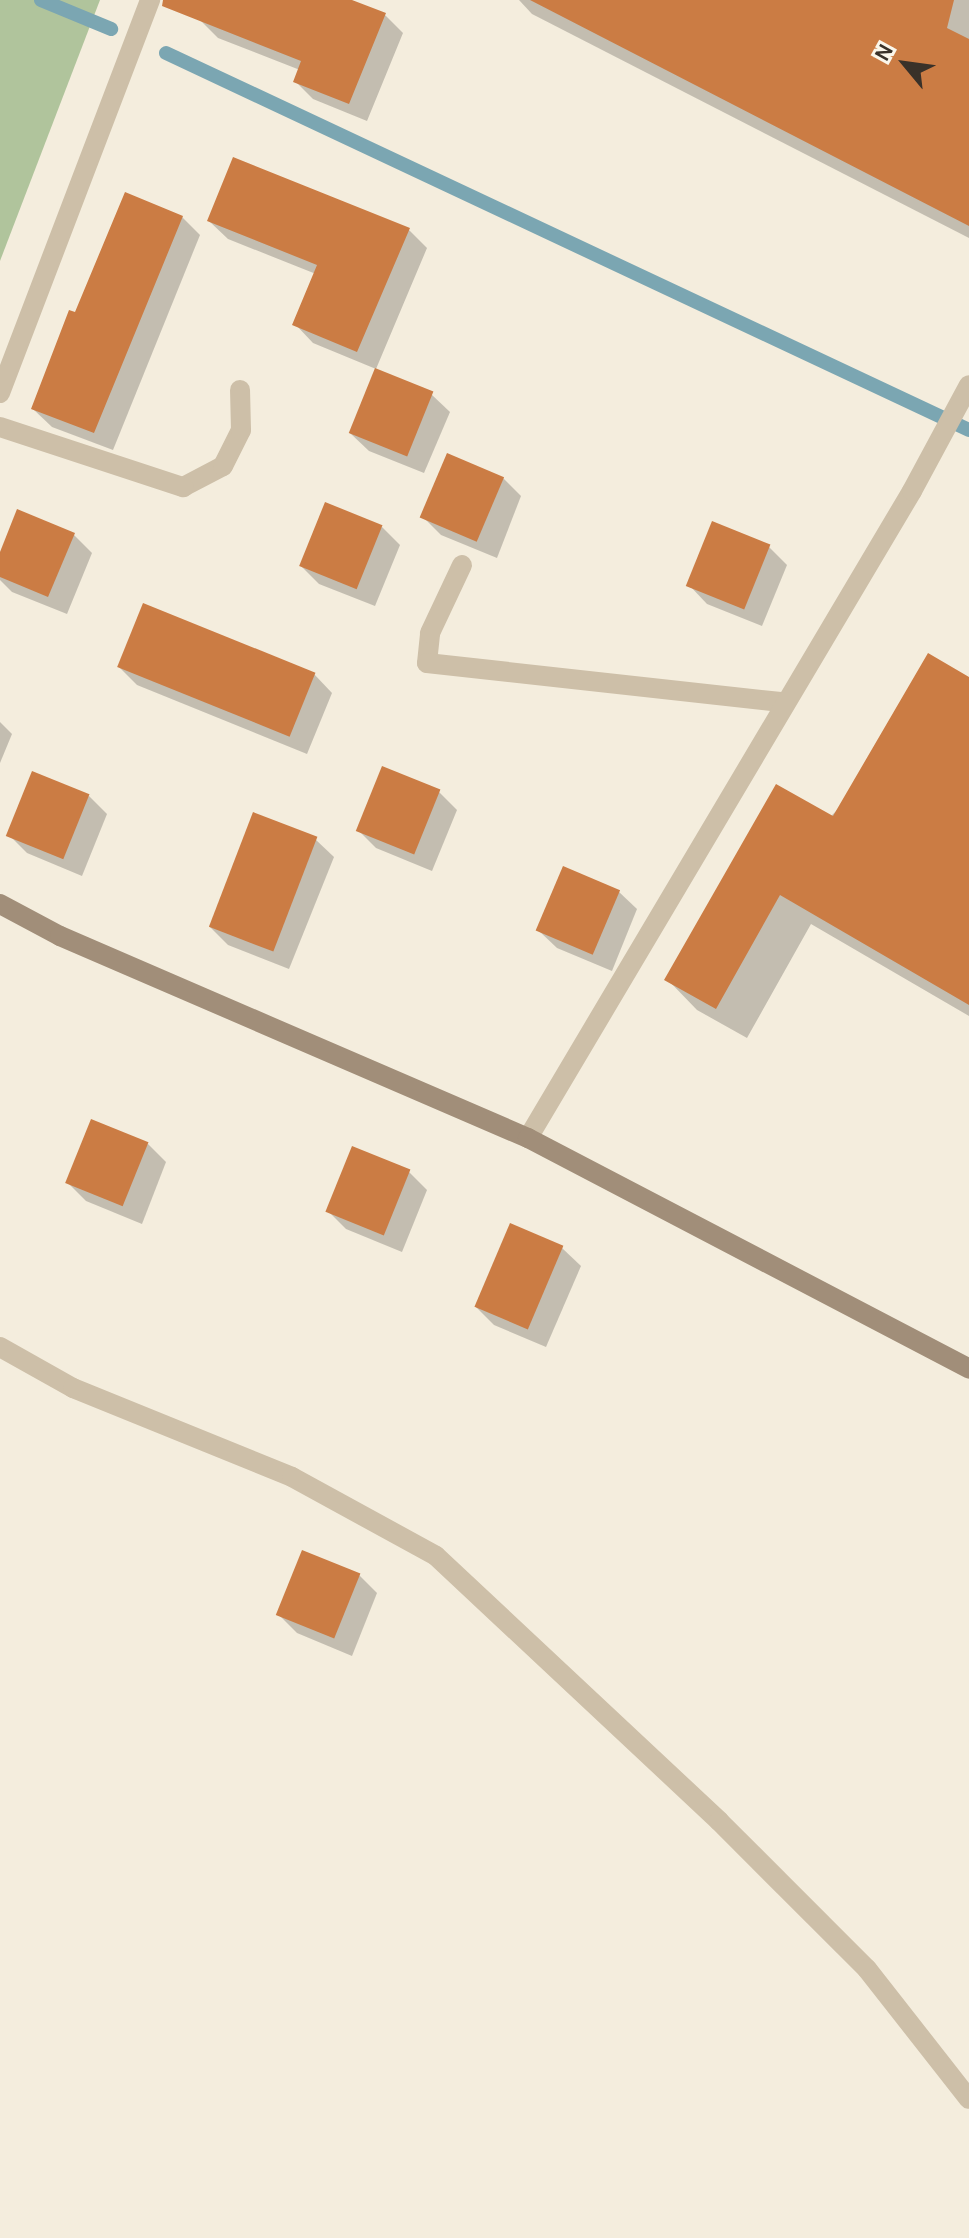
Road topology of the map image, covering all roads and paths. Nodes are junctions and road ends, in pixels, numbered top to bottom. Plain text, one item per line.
1 (150, 0) edge
2 (969, 385) edge
3 (240, 390) dead end
4 (0, 393) edge
5 (0, 427) edge
6 (462, 565) dead end
7 (783, 702) junction
8 (0, 904) edge
9 (528, 1138) junction
10 (0, 1347) edge
11 (969, 1369) edge
12 (969, 2099) edge

1 - 4 street
2 - 7 street
3 - 5 street
6 - 7 street
7 - 9 street
8 - 9 street
9 - 11 street
10 - 12 street

